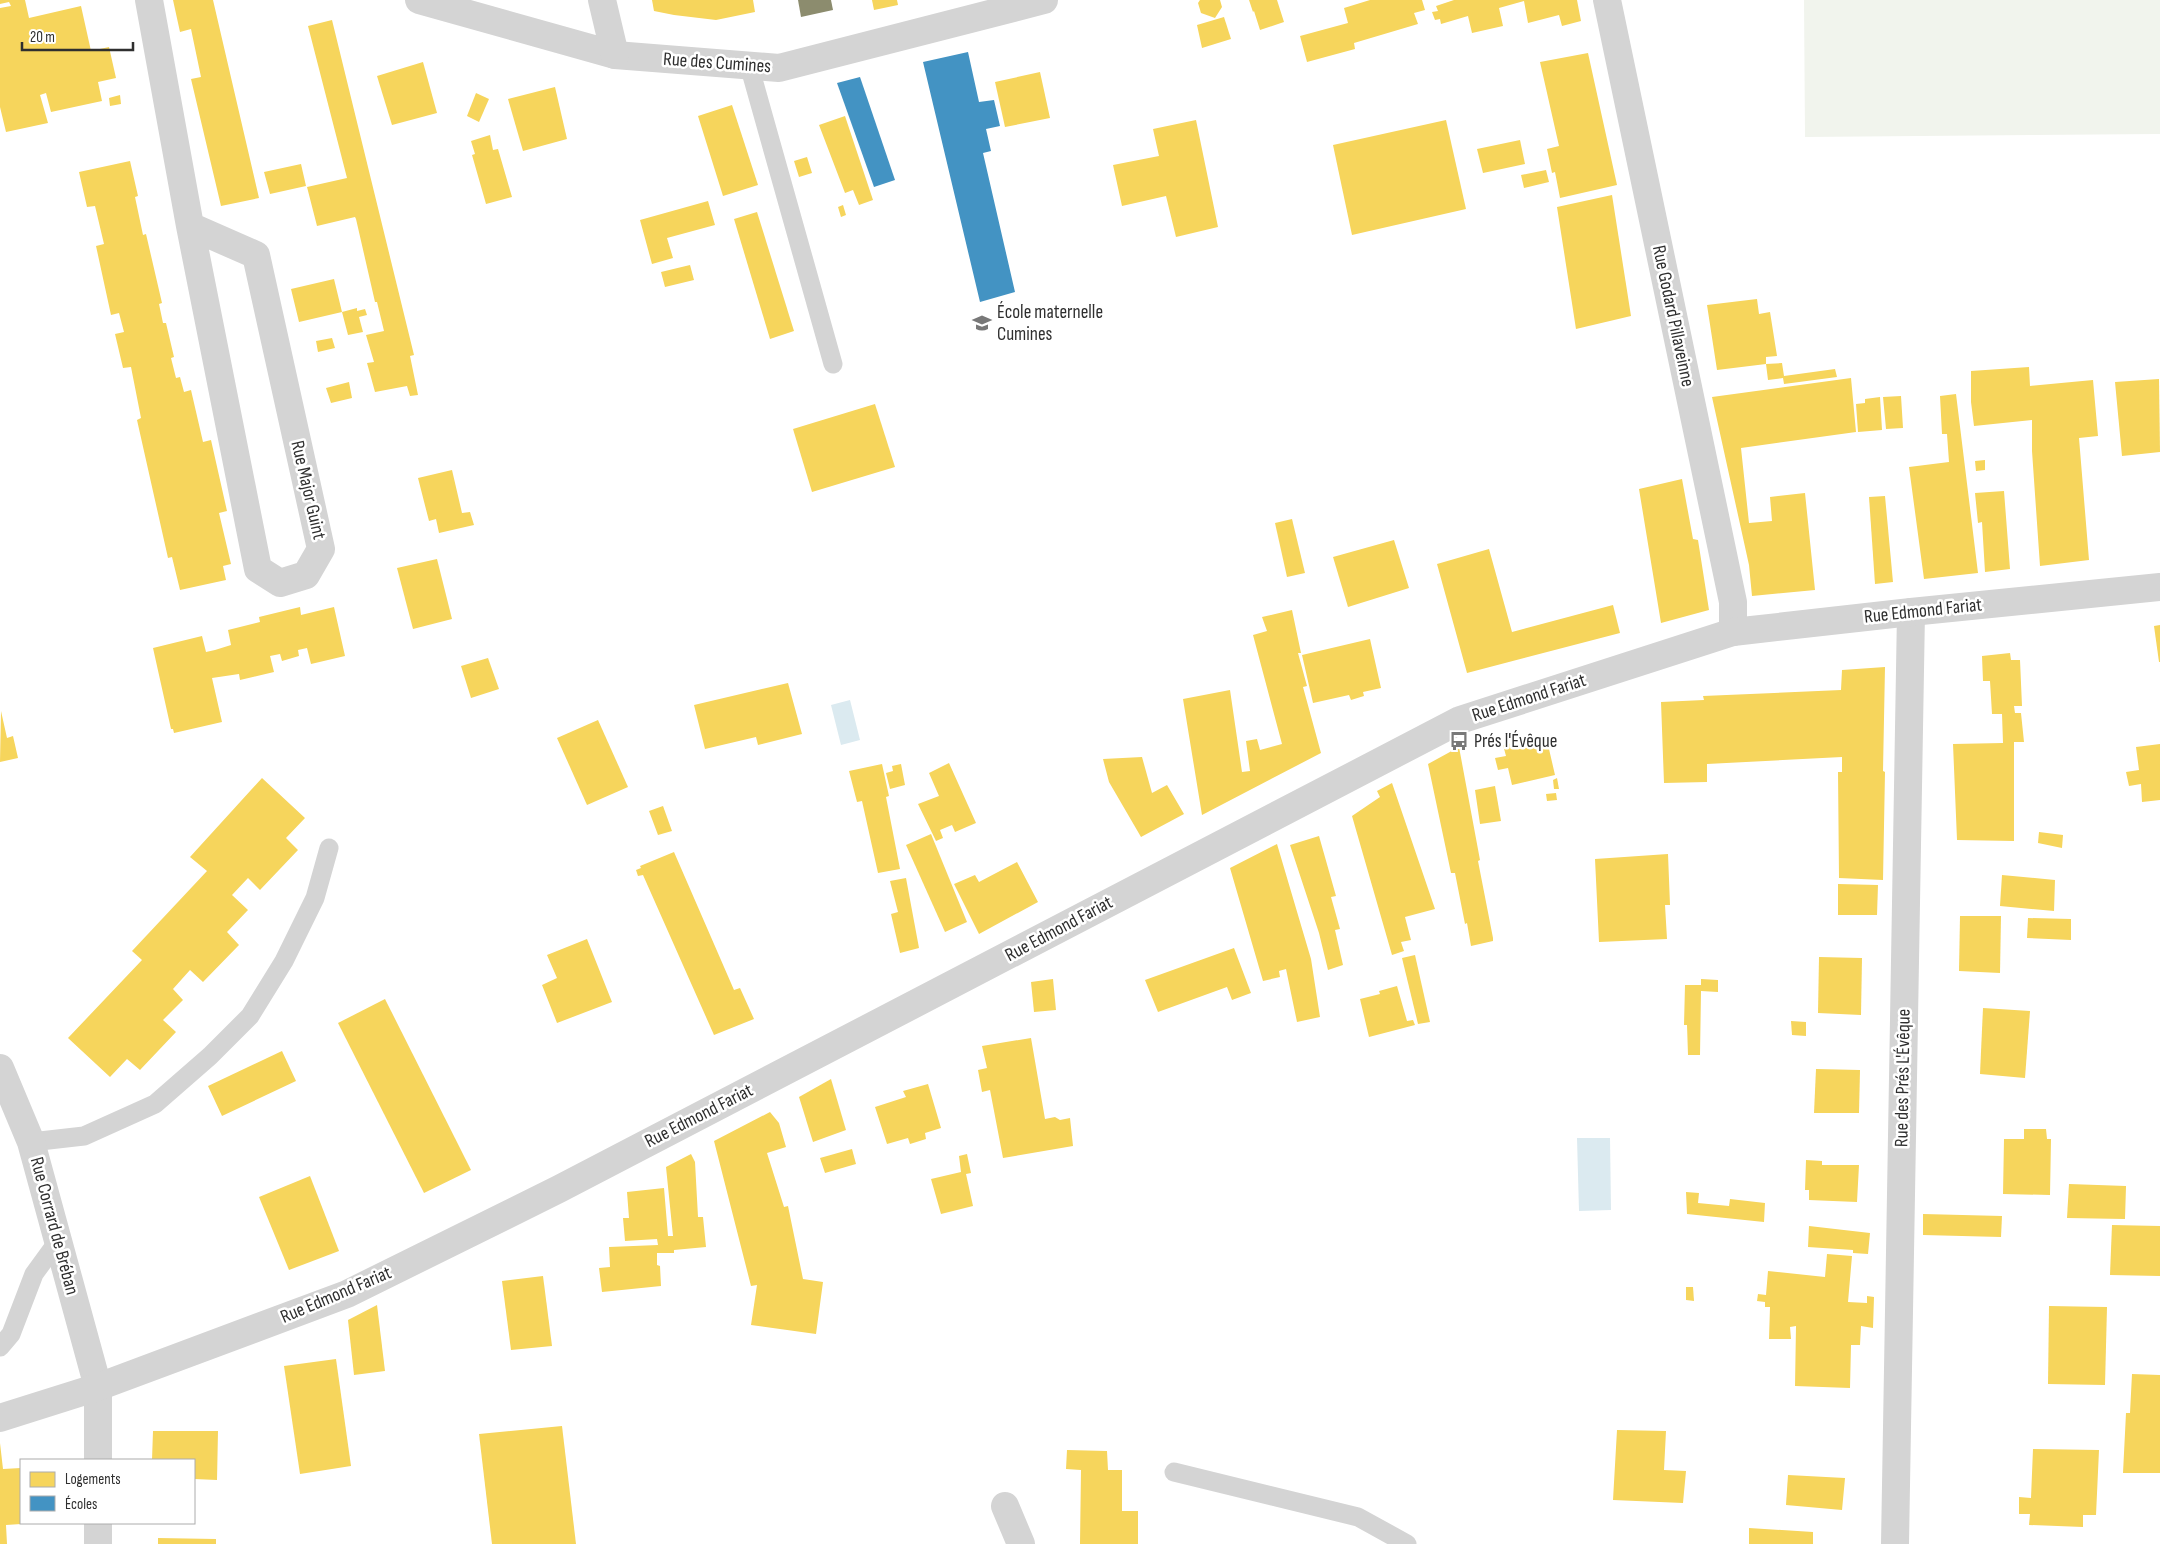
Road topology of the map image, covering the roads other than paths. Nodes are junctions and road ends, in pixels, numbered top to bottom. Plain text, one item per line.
1 (149, 0) edge
2 (419, 0) edge
3 (602, 0) edge
4 (1044, 0) edge
5 (1607, 0) edge
6 (615, 55) junction
7 (749, 65) junction
8 (190, 226) junction
9 (832, 364) dead end
10 (2160, 587) edge
11 (1911, 612) junction
12 (1733, 632) junction
13 (329, 848) dead end
14 (0, 1068) edge
15 (31, 1142) junction
16 (58, 1240) junction
17 (0, 1347) edge
18 (98, 1387) junction
19 (0, 1418) edge
20 (98, 1459) edge
21 (1174, 1472) dead end
22 (1005, 1506) dead end
23 (98, 1524) edge
24 (98, 1544) edge
25 (1021, 1544) edge
26 (1408, 1544) edge
27 (1895, 1544) edge

1 - 8 street, Rue Major Guint
2 - 6 street, Rue des Cumines
3 - 6 street
4 - 7 street, Rue des Cumines
5 - 12 street, Rue Godard Pillaveinne
6 - 7 street, Rue des Cumines
7 - 9 lane
8 - 8 street, Rue Major Guint
10 - 11 street, Rue Edmond Fariat
11 - 12 street, Rue Edmond Fariat
11 - 27 street, Rue des Prés L'Évêque
12 - 18 street, Rue Edmond Fariat
13 - 15 lane
14 - 15 street, Rue Corrard de Bréban
15 - 16 street, Rue Corrard de Bréban
16 - 17 lane
16 - 18 street, Rue Corrard de Bréban
18 - 19 street, Rue Edmond Fariat
18 - 20 street, Rue Corrard de Bréban
21 - 26 lane
22 - 25 street
23 - 24 street

